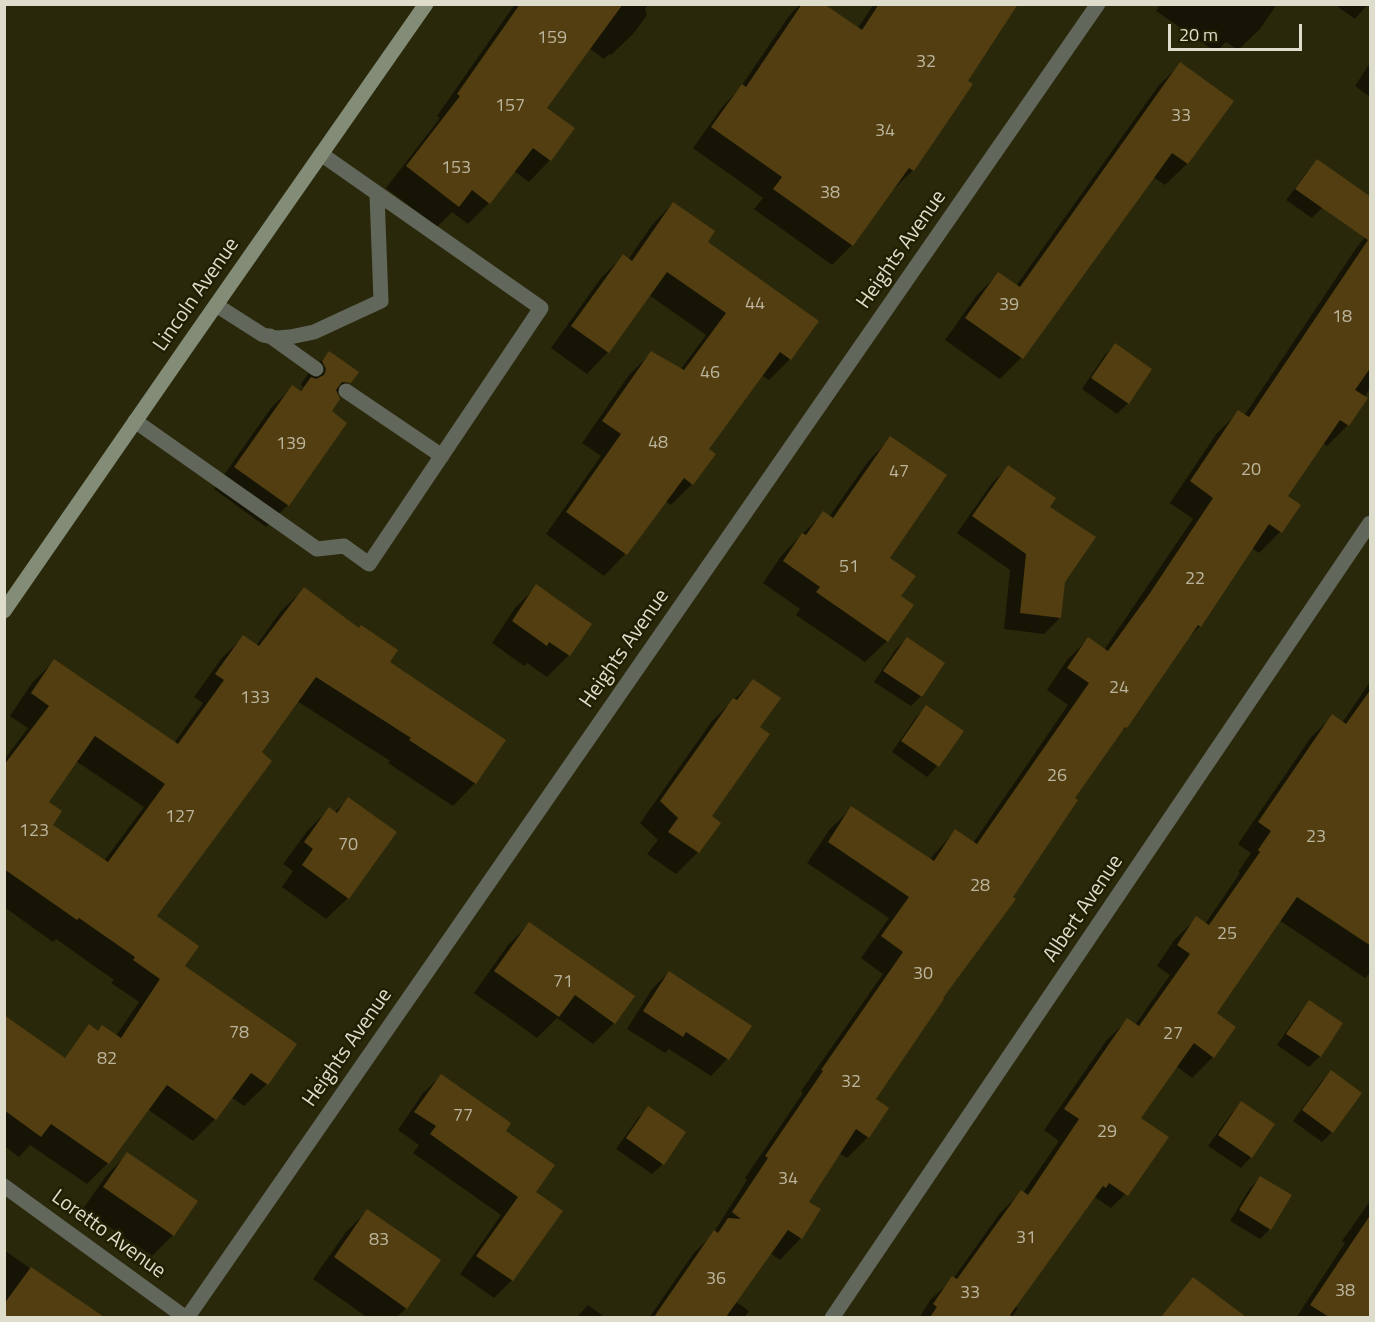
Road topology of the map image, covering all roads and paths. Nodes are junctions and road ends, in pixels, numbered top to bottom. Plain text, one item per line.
1 (426, 4) edge
2 (1098, 4) edge
3 (321, 154) junction
4 (377, 194) junction
5 (216, 305) junction
6 (270, 336) junction
7 (316, 369) dead end
8 (346, 391) dead end
9 (135, 421) junction
10 (442, 456) junction
11 (1371, 523) edge
12 (4, 611) edge
13 (4, 1186) edge
14 (187, 1317) edge
15 (832, 1317) edge

1 - 3 main road, Lincoln Avenue
2 - 14 street, Heights Avenue
3 - 4 street
3 - 5 main road, Lincoln Avenue
4 - 6 street
4 - 10 street
5 - 6 street
5 - 9 main road, Lincoln Avenue
6 - 7 street
8 - 10 street
9 - 10 street
9 - 12 main road, Lincoln Avenue
11 - 15 street, Albert Avenue
13 - 14 street, Loretto Avenue

